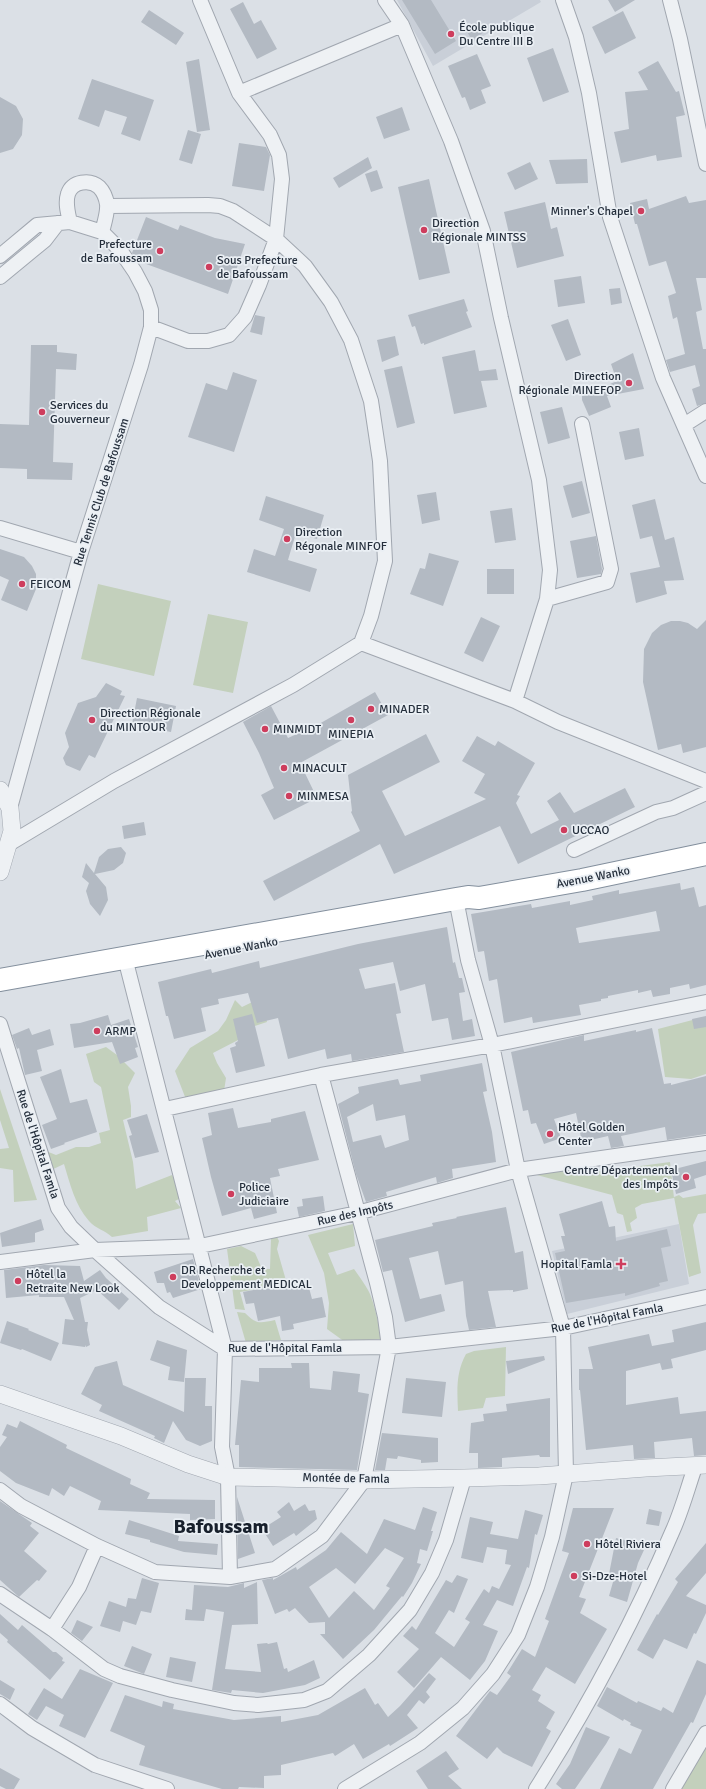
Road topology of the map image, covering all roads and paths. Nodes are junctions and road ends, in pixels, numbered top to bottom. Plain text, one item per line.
1 (200, 0) edge
2 (385, 0) edge
3 (563, 0) edge
4 (670, 0) edge
5 (402, 25) junction
6 (239, 92) junction
7 (706, 164) edge
8 (108, 206) junction
9 (64, 222) junction
10 (102, 232) junction
11 (276, 240) junction
12 (0, 256) edge
13 (0, 277) edge
14 (151, 326) junction
15 (706, 411) edge
16 (582, 424) dead end
17 (684, 426) junction
18 (706, 476) edge
19 (0, 528) edge
20 (81, 552) junction
21 (547, 599) junction
22 (361, 643) junction
23 (515, 701) junction
24 (706, 781) edge
25 (0, 790) edge
26 (706, 793) edge
27 (5, 813) edge
28 (9, 844) junction
29 (574, 850) dead end
30 (706, 854) edge
31 (0, 872) edge
32 (457, 903) junction
33 (126, 964) junction
34 (0, 980) edge
35 (0, 989) edge
36 (706, 1002) edge
37 (0, 1024) edge
38 (492, 1045) junction
39 (321, 1075) junction
40 (165, 1109) junction
41 (706, 1142) edge
42 (518, 1170) junction
43 (357, 1213) junction
44 (200, 1246) junction
45 (95, 1250) junction
46 (0, 1262) edge
47 (706, 1297) edge
48 (563, 1328) junction
49 (389, 1348) junction
50 (225, 1349) junction
51 (0, 1394) edge
52 (700, 1466) edge
53 (566, 1474) junction
54 (228, 1477) junction
55 (464, 1478) junction
56 (364, 1480) junction
57 (0, 1490) edge
58 (97, 1546) junction
59 (230, 1577) junction
60 (0, 1594) edge
61 (52, 1629) junction
62 (0, 1704) edge
63 (706, 1733) edge
64 (167, 1789) edge
65 (345, 1789) edge
66 (536, 1789) edge
67 (673, 1789) edge

1 - 6 street
2 - 5 street
3 - 17 street
4 - 7 street
5 - 6 street
5 - 21 street
6 - 11 street
8 - 9 street
8 - 10 street
8 - 11 street
9 - 10 street, Rue Tennis Club de Bafoussam
9 - 12 street
9 - 13 street
10 - 14 street, Rue Tennis Club de Bafoussam
11 - 14 street
11 - 22 street
14 - 20 street, Rue Tennis Club de Bafoussam
15 - 17 street
16 - 21 street
17 - 18 street
19 - 20 street
20 - 27 street, Rue Tennis Club de Bafoussam
21 - 23 street
22 - 23 street
22 - 28 street
23 - 24 street
25 - 27 street
26 - 29 street
27 - 28 street, Rue Tennis Club de Bafoussam
28 - 31 street, Rue Tennis Club de Bafoussam
30 - 32 highway, Avenue Wanko
32 - 33 highway, Avenue Wanko
32 - 38 street
33 - 34 highway, Avenue Wanko
33 - 35 highway, Avenue Wanko
33 - 40 street
36 - 38 street
37 - 45 street, Rue de l'Hôpital Famla
38 - 39 street
38 - 42 street
39 - 40 street
39 - 43 street
40 - 44 street
41 - 42 street, Rue des Impôts
42 - 43 street, Rue des Impôts
42 - 48 street
43 - 44 street, Rue des Impôts
43 - 49 street
44 - 45 street, Rue des Impôts
44 - 50 street
45 - 46 street, Rue des Impôts
45 - 50 street, Rue de l'Hôpital Famla
47 - 48 street, Rue de l'Hôpital Famla
48 - 49 street, Rue de l'Hôpital Famla
48 - 53 street
49 - 50 street, Rue de l'Hôpital Famla
49 - 56 street
50 - 54 street
51 - 54 street, Montée de Famla
52 - 53 street, Montée de Famla
52 - 66 street
53 - 55 street, Montée de Famla
53 - 65 street
54 - 56 street, Montée de Famla
54 - 59 street
55 - 56 street, Montée de Famla
55 - 61 street
56 - 59 street
57 - 58 street
58 - 59 street
58 - 61 street
60 - 61 street
62 - 64 street
63 - 67 street

